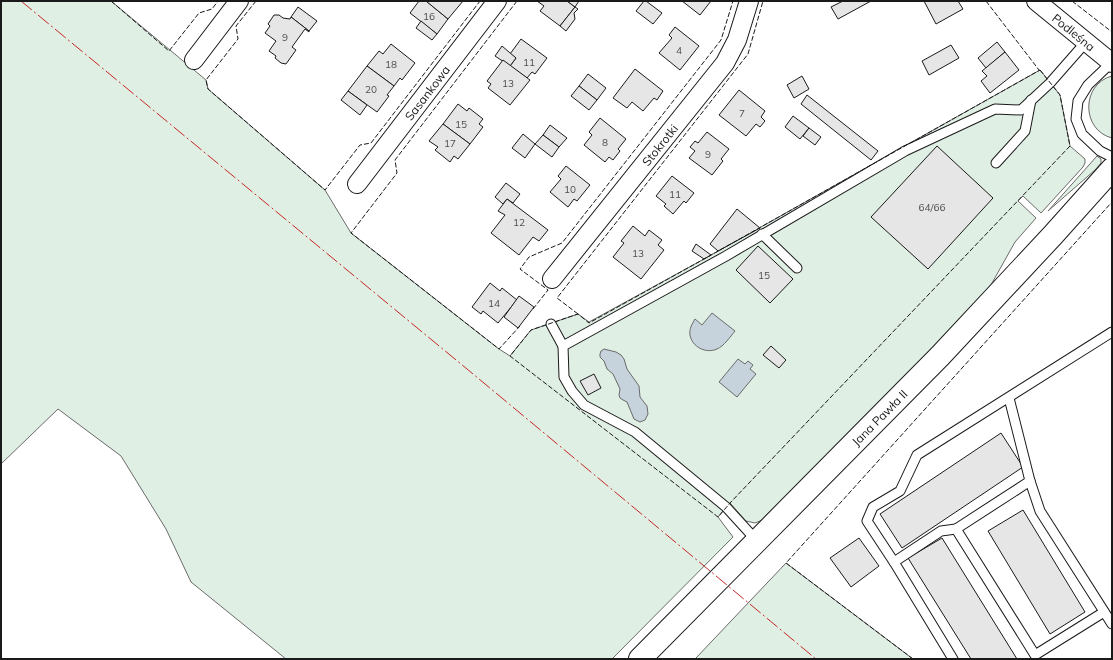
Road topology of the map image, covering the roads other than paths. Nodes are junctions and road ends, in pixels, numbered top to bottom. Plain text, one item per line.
1 (239, 1) edge
2 (497, 1) edge
3 (749, 1) edge
4 (1036, 1) edge
5 (1086, 42) junction
6 (194, 60) dead end
7 (1112, 63) edge
8 (1031, 100) junction
9 (1112, 157) edge
10 (996, 163) dead end
11 (1112, 169) edge
12 (358, 184) dead end
13 (762, 234) junction
14 (797, 268) dead end
15 (552, 279) dead end
16 (552, 324) dead end
17 (1112, 332) edge
18 (563, 346) junction
19 (1009, 398) junction
20 (1030, 481) junction
21 (956, 529) junction
22 (757, 541) junction
23 (894, 562) junction
24 (1104, 612) junction
25 (1112, 624) edge
26 (1034, 657) edge
27 (640, 659) edge
28 (953, 659) edge

1 - 6 street
2 - 12 street, Sasankowa
3 - 15 street, Stokrotki
4 - 5 street, Podleśna
5 - 7 street, Podleśna
5 - 8 lane
7 - 9 lane
8 - 10 lane
8 - 13 lane
11 - 22 street, Jana Pawła II
13 - 14 lane
13 - 18 lane
16 - 18 lane
17 - 19 lane
18 - 22 lane
19 - 20 lane
19 - 23 lane
20 - 21 lane
20 - 24 lane
21 - 23 lane
21 - 26 lane
22 - 27 street, Jana Pawła II
23 - 28 lane
24 - 25 lane
24 - 26 lane

